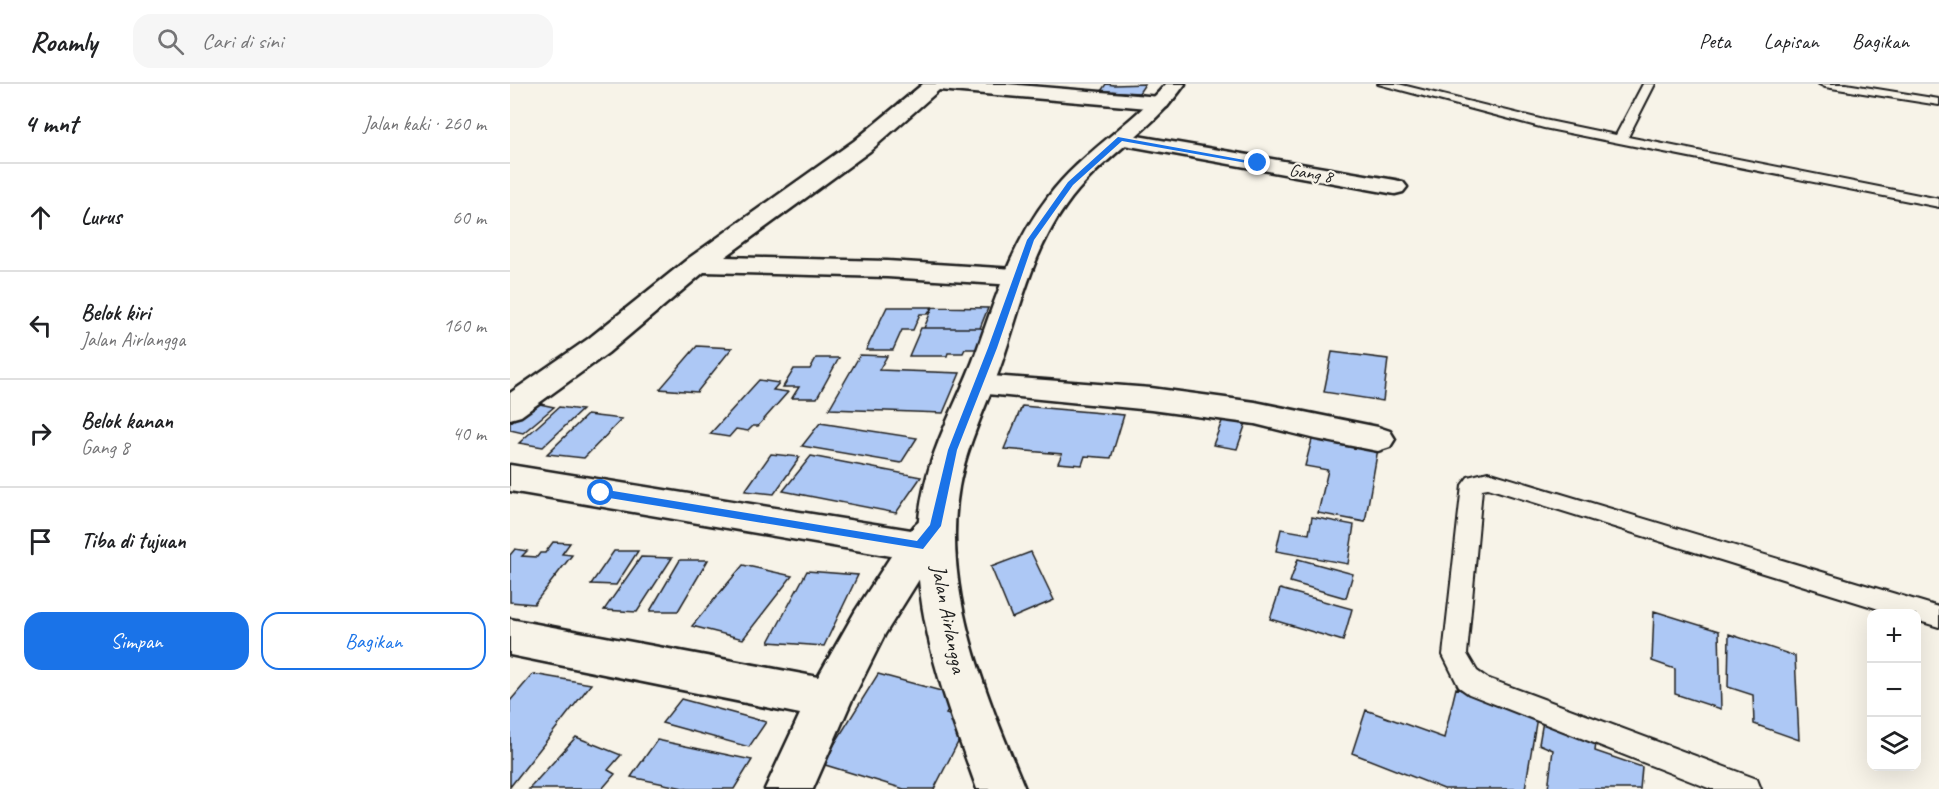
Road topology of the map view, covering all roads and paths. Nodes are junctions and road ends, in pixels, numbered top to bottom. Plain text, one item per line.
1 (934, 84) edge
2 (939, 84) edge
3 (1384, 84) edge
4 (1649, 84) edge
5 (1825, 84) edge
6 (1168, 94) edge
7 (1939, 102) edge
8 (1621, 138) junction
9 (1120, 139) junction
10 (1395, 188) dead end
11 (1939, 203) edge
12 (698, 264) junction
13 (1016, 277) junction
14 (978, 385) junction
15 (510, 408) edge
16 (1378, 439) dead end
17 (510, 478) edge
18 (927, 536) junction
19 (1939, 617) edge
20 (510, 638) edge
21 (828, 699) junction
22 (789, 789) edge
23 (1001, 789) edge
24 (1747, 789) edge

1 - 12 street
2 - 6 street
3 - 8 lane
4 - 8 lane
5 - 7 lane
6 - 9 street, Jalan Airlangga
8 - 11 lane
9 - 10 street, Gang 8
9 - 13 street, Jalan Airlangga
12 - 13 street
12 - 15 street
13 - 14 street, Jalan Airlangga
14 - 16 street
14 - 18 street, Jalan Airlangga
17 - 18 street
18 - 21 street
18 - 23 street, Jalan Airlangga
19 - 24 lane
20 - 21 street
21 - 22 street

